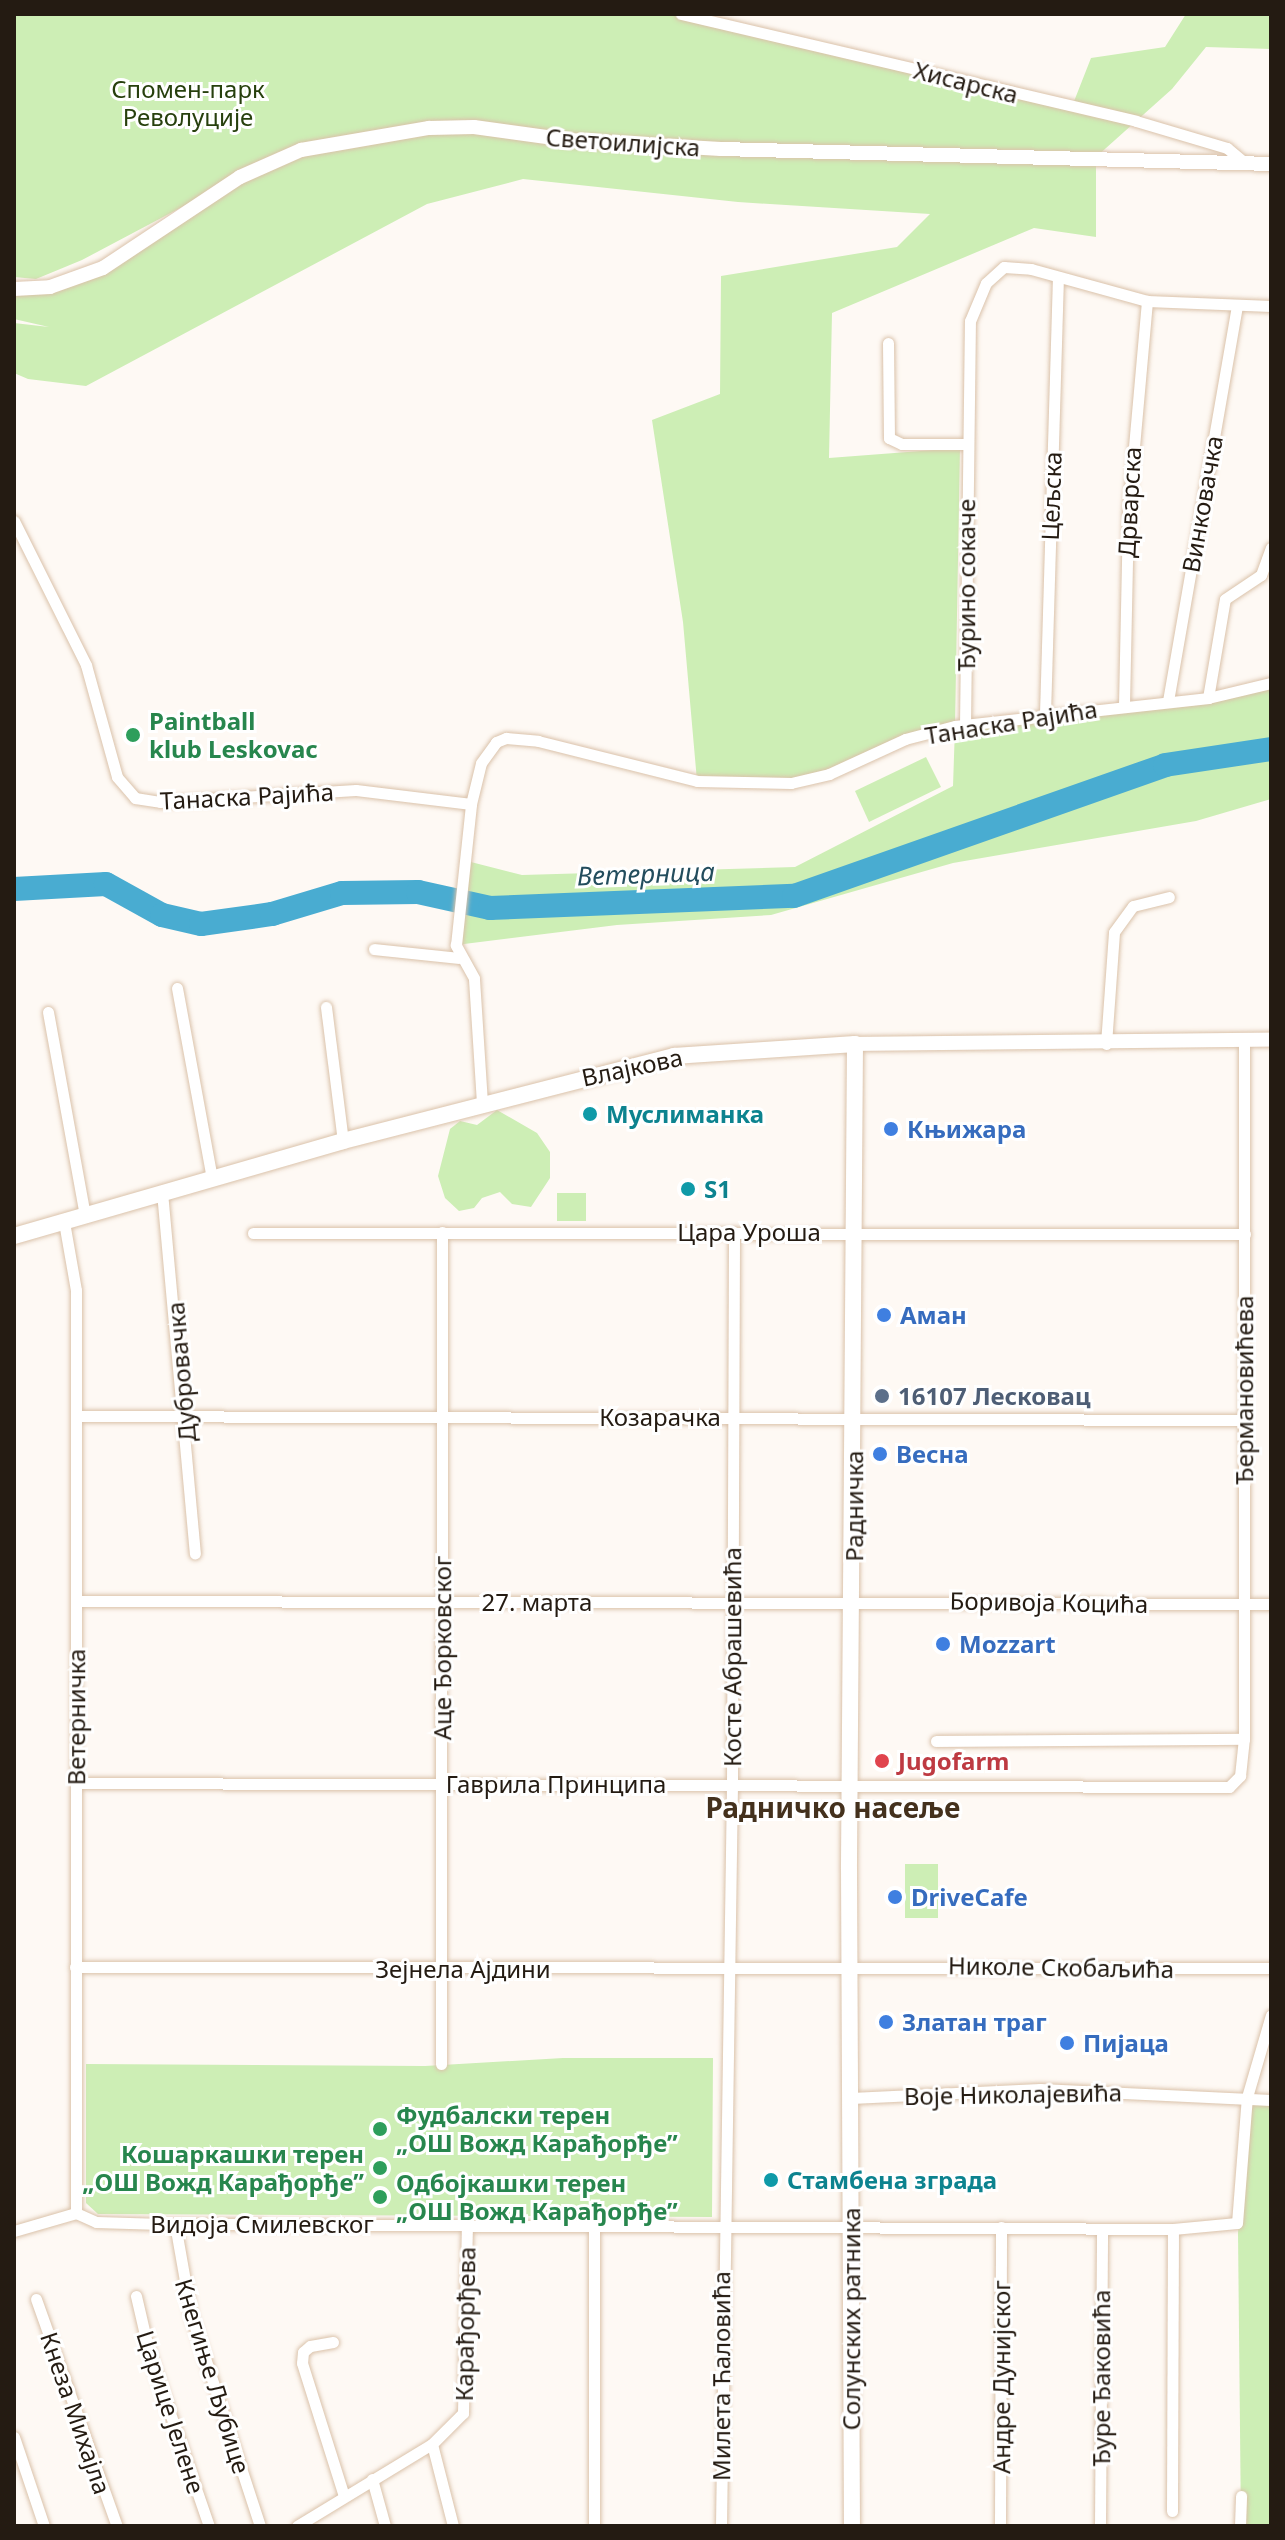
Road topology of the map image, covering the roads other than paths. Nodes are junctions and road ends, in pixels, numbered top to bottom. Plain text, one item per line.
1 (681, 14) edge
2 (1245, 163) junction
3 (1271, 164) edge
4 (1058, 277) junction
5 (14, 289) edge
6 (1147, 301) junction
7 (1271, 306) edge
8 (1237, 307) junction
9 (888, 343) dead end
10 (967, 444) junction
11 (14, 521) edge
12 (1271, 548) edge
13 (1271, 683) edge
14 (1208, 698) junction
15 (1168, 701) junction
16 (1124, 705) junction
17 (1045, 714) junction
18 (965, 727) junction
19 (471, 804) junction
20 (1169, 897) dead end
21 (374, 949) dead end
22 (459, 958) junction
23 (177, 988) dead end
24 (326, 1007) dead end
25 (48, 1012) dead end
26 (1271, 1040) edge
27 (1244, 1041) junction
28 (855, 1044) junction
29 (1106, 1044) junction
30 (482, 1103) junction
31 (343, 1141) junction
32 (212, 1178) junction
33 (162, 1192) junction
34 (85, 1216) junction
35 (64, 1222) junction
36 (442, 1232) junction
37 (734, 1232) junction
38 (856, 1232) junction
39 (253, 1233) dead end
40 (1245, 1234) junction
41 (14, 1236) edge
42 (77, 1416) junction
43 (184, 1416) junction
44 (734, 1417) junction
45 (443, 1418) junction
46 (855, 1418) junction
47 (1244, 1420) junction
48 (195, 1553) dead end
49 (854, 1600) junction
50 (76, 1601) junction
51 (443, 1602) junction
52 (731, 1602) junction
53 (1244, 1604) junction
54 (1271, 1604) edge
55 (1244, 1739) junction
56 (936, 1741) dead end
57 (76, 1783) junction
58 (442, 1784) junction
59 (732, 1785) junction
60 (852, 1786) junction
61 (1229, 1787) joint
62 (75, 1967) junction
63 (851, 1968) junction
64 (1271, 1968) edge
65 (442, 1969) junction
66 (728, 1969) junction
67 (1271, 2015) edge
68 (441, 2064) dead end
69 (1247, 2097) junction
70 (851, 2098) junction
71 (1271, 2100) edge
72 (76, 2213) junction
73 (175, 2224) junction
74 (467, 2225) junction
75 (594, 2226) junction
76 (722, 2227) junction
77 (851, 2227) junction
78 (1001, 2227) junction
79 (1102, 2229) junction
80 (1173, 2229) junction
81 (14, 2231) edge
82 (136, 2296) dead end
83 (36, 2299) dead end
84 (333, 2342) dead end
85 (14, 2437) edge
86 (432, 2444) junction
87 (372, 2479) junction
88 (344, 2496) junction
89 (1241, 2496) dead end
90 (1172, 2511) dead end
91 (44, 2526) edge
92 (117, 2526) edge
93 (209, 2526) edge
94 (260, 2526) edge
95 (297, 2526) edge
96 (385, 2526) edge
97 (453, 2526) edge
98 (594, 2526) edge
99 (721, 2526) edge
100 (852, 2526) edge
101 (1000, 2526) edge
102 (1100, 2526) edge
103 (1240, 2526) edge

1 - 2 street, Хисарска
2 - 3 street, Светоилијска
2 - 5 street, Светоилијска
4 - 6 street
4 - 10 street, Ђурино сокаче
4 - 17 street, Цељска
6 - 8 street
6 - 16 street, Дрварска
7 - 8 street
8 - 15 street, Винковачка
9 - 10 street
10 - 18 street, Ђурино сокаче
11 - 19 street, Танаска Рајића
12 - 14 street
13 - 14 street, Танаска Рајића
14 - 15 street, Танаска Рајића
15 - 16 street, Танаска Рајића
16 - 17 street, Танаска Рајића
17 - 18 street, Танаска Рајића
18 - 19 street, Танаска Рајића
19 - 22 street, Танаска Рајића
20 - 29 street
21 - 22 street
22 - 30 street
23 - 32 street
24 - 31 street
25 - 34 street
26 - 27 street, Влајкова
27 - 29 street, Влајкова
27 - 40 street, Ђермановићева
28 - 29 street, Влајкова
28 - 30 main road, Влајкова
28 - 38 main road, Радничка
30 - 31 main road, Влајкова
31 - 32 main road, Влајкова
32 - 33 main road, Влајкова
33 - 34 main road, Влајкова
33 - 43 street, Дубровачка
34 - 35 main road, Влајкова
35 - 41 main road, Влајкова
35 - 42 street, Ветерничка
36 - 37 street, Цара Уроша
36 - 39 street, Цара Уроша
36 - 45 street, Аце Ђорковског
37 - 38 street, Цара Уроша
37 - 44 street, Косте Абрашевића
38 - 40 street, Цара Уроша
38 - 46 main road, Радничка
40 - 47 street, Ђермановићева
42 - 43 street, Козарачка
42 - 50 street, Ветерничка
43 - 45 street, Козарачка
43 - 48 street, Дубровачка
44 - 45 street, Козарачка
44 - 46 street, Козарачка
44 - 52 street, Косте Абрашевића
45 - 51 street, Аце Ђорковског
46 - 47 street, Козарачка
46 - 49 main road, Радничка
47 - 53 street, Ђермановићева
49 - 52 street, 27. марта
49 - 53 street, Боривоја Коцића
49 - 60 main road, Радничка
50 - 51 street, 27. марта
50 - 57 street, Ветерничка
51 - 52 street, 27. марта
51 - 58 street, Аце Ђорковског
52 - 59 street, Косте Абрашевића
53 - 54 street, Боривоја Коцића
53 - 55 street, Ђермановићева
55 - 56 street
55 - 61 street, Ђермановићева
57 - 58 street, Гаврила Принципа
57 - 62 street, Ветерничка
58 - 59 street, Гаврила Принципа
58 - 65 street, Аце Ђорковског
59 - 60 street, Гаврила Принципа
59 - 66 street, Косте Абрашевића
60 - 61 street, Гаврила Принципа
60 - 63 main road, Радничка
62 - 65 street, Зејнела Ајдини
62 - 72 street, Ветерничка
63 - 64 street, Николе Скобаљића
63 - 66 street, Зејнела Ајдини
63 - 70 main road, Солунских ратника
65 - 66 street, Зејнела Ајдини
65 - 68 street, Аце Ђорковског
66 - 76 street, Косте Абрашевића
67 - 69 street
69 - 70 street, Воје Николајевића
69 - 71 street, Воје Николајевића
69 - 80 street
70 - 77 main road, Солунских ратника
72 - 73 street, Видоја Смилевског
72 - 81 street
73 - 74 street, Видоја Смилевског
73 - 94 street, Кнегиње Љубице
74 - 75 street, Видоја Смилевског
74 - 86 street, Карађорђева
75 - 76 street, Видоја Смилевског
75 - 98 street
76 - 77 street, Видоја Смилевског
76 - 99 street, Милета Ћаловића
77 - 78 street
77 - 100 main road, Солунских ратника
78 - 79 street
78 - 101 street, Андре Дунијског
79 - 80 street
79 - 102 street, Ђуре Ђаковића
80 - 90 street
82 - 93 street, Царице Јелене
83 - 92 street, Кнеза Михајла
84 - 88 street
85 - 91 street
86 - 87 street, Карађорђева
86 - 97 street
87 - 88 street, Карађорђева
87 - 96 street
88 - 95 street, Карађорђева
89 - 103 street

